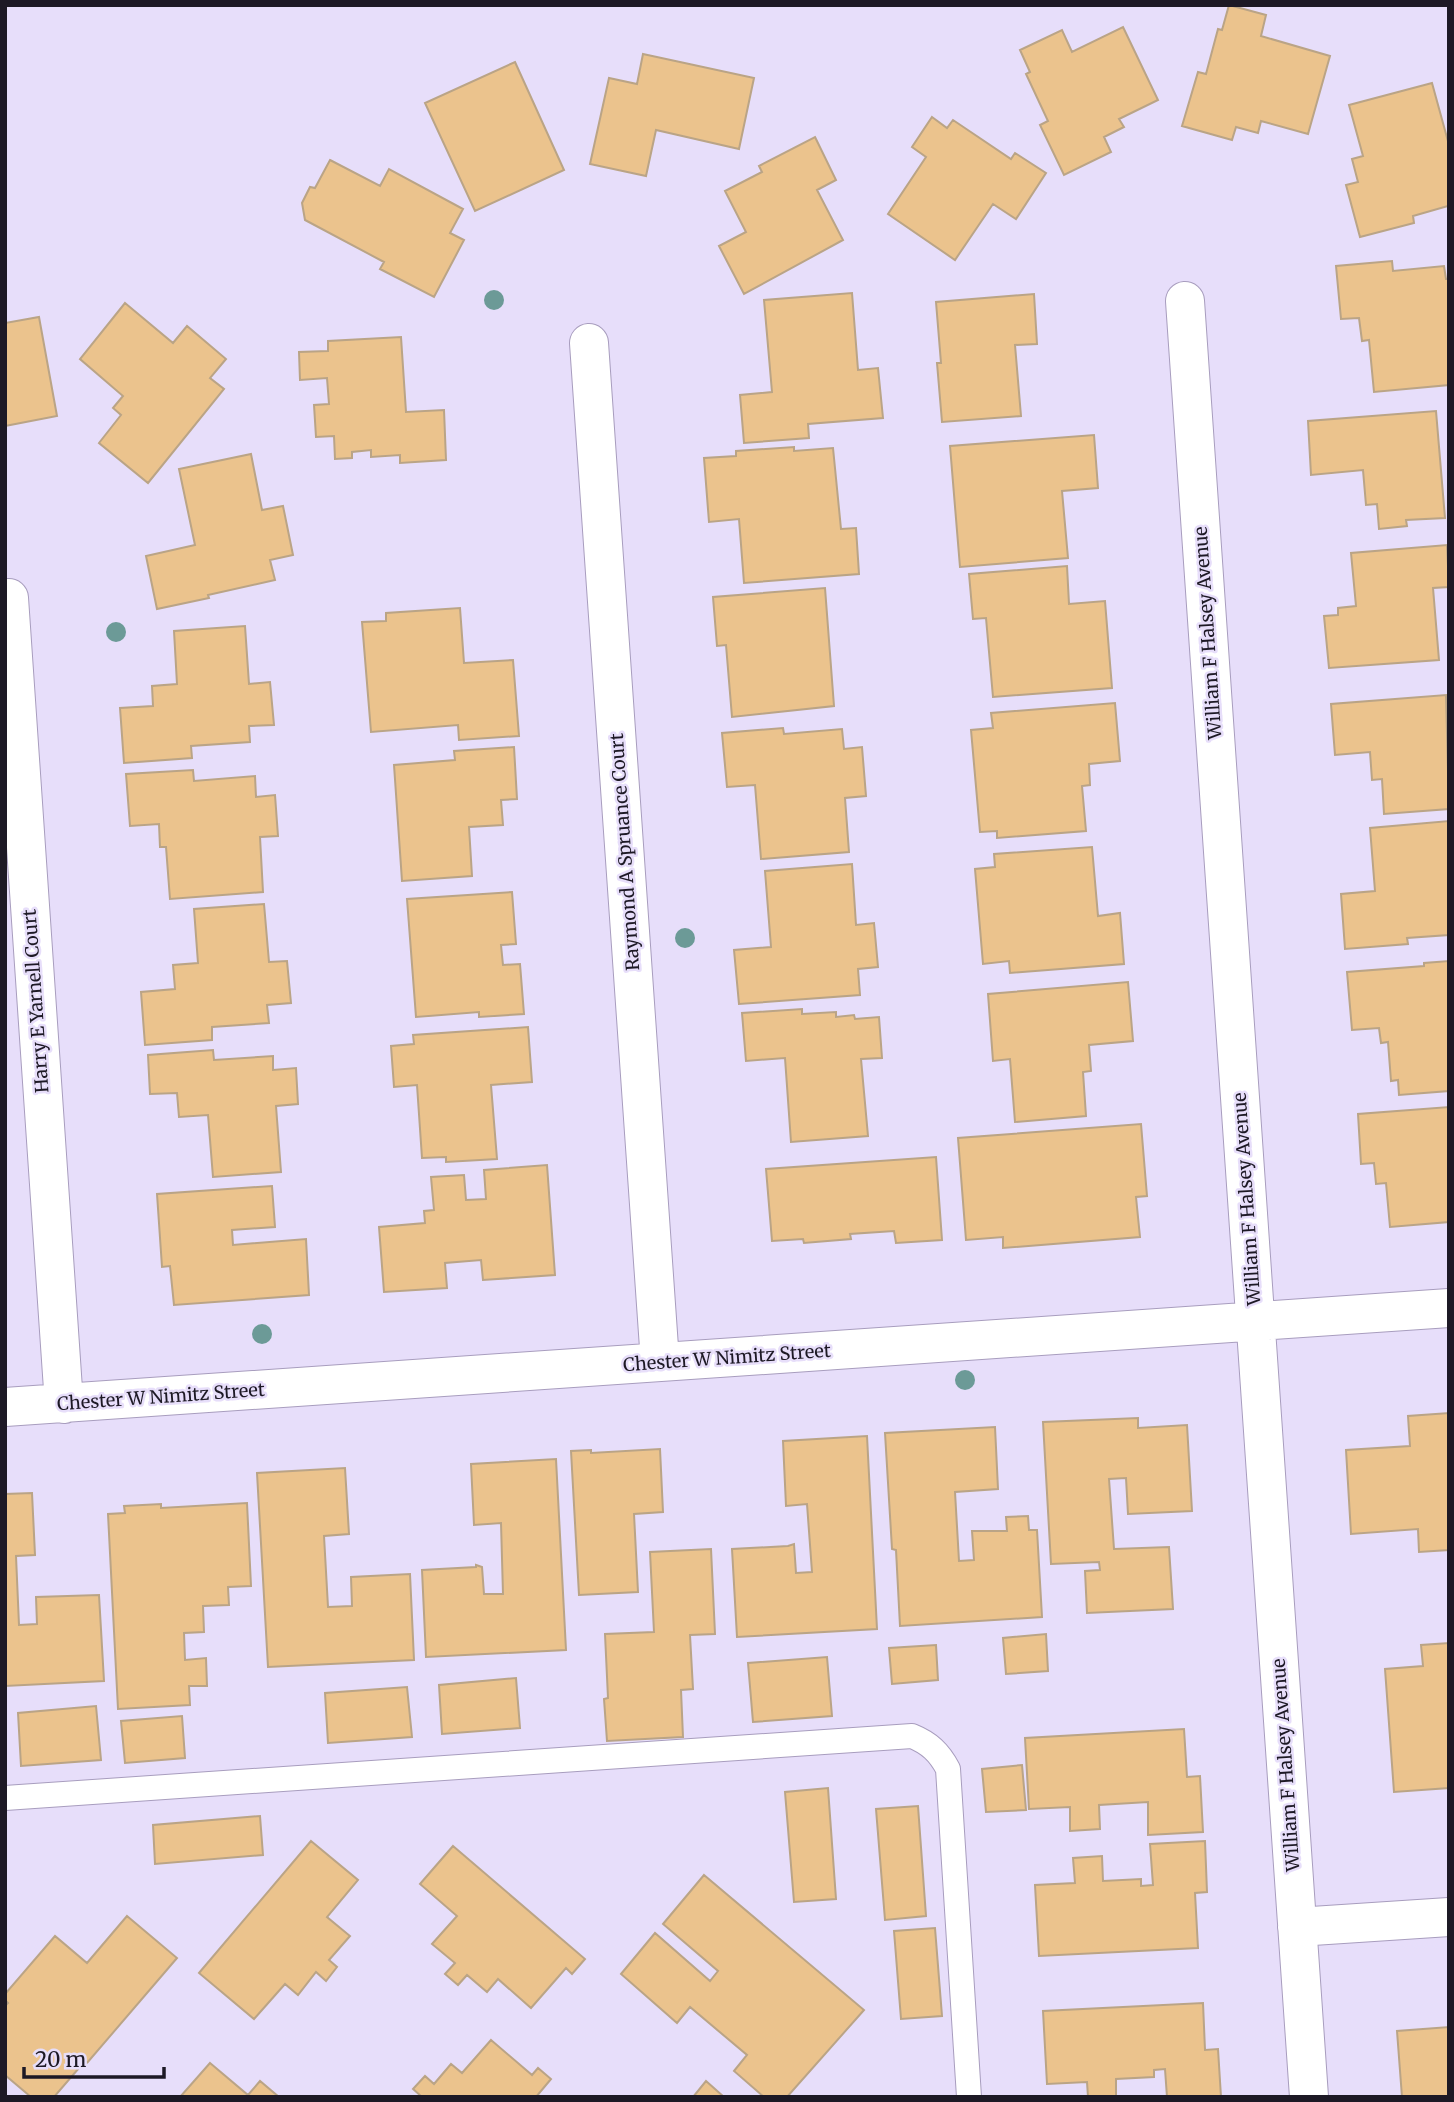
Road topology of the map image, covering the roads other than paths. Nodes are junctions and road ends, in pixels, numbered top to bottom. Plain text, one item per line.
1 (1185, 301) dead end
2 (590, 343) dead end
3 (9, 598) dead end
4 (1449, 1308) edge
5 (1256, 1321) junction
6 (660, 1362) junction
7 (64, 1404) junction
8 (5, 1407) edge
9 (5, 1797) edge
10 (1449, 1917) edge
11 (1297, 1927) junction
12 (969, 2097) edge
13 (1309, 2097) edge

1 - 5 street, William F Halsey Avenue
2 - 6 street, Raymond A Spruance Court
3 - 7 street, Harry E Yarnell Court
4 - 5 street, Chester W Nimitz Street
5 - 6 street, Chester W Nimitz Street
5 - 11 street, William F Halsey Avenue
6 - 7 street, Chester W Nimitz Street
7 - 8 street, Chester W Nimitz Street
9 - 12 lane
10 - 11 street
11 - 13 street, William F Halsey Avenue

